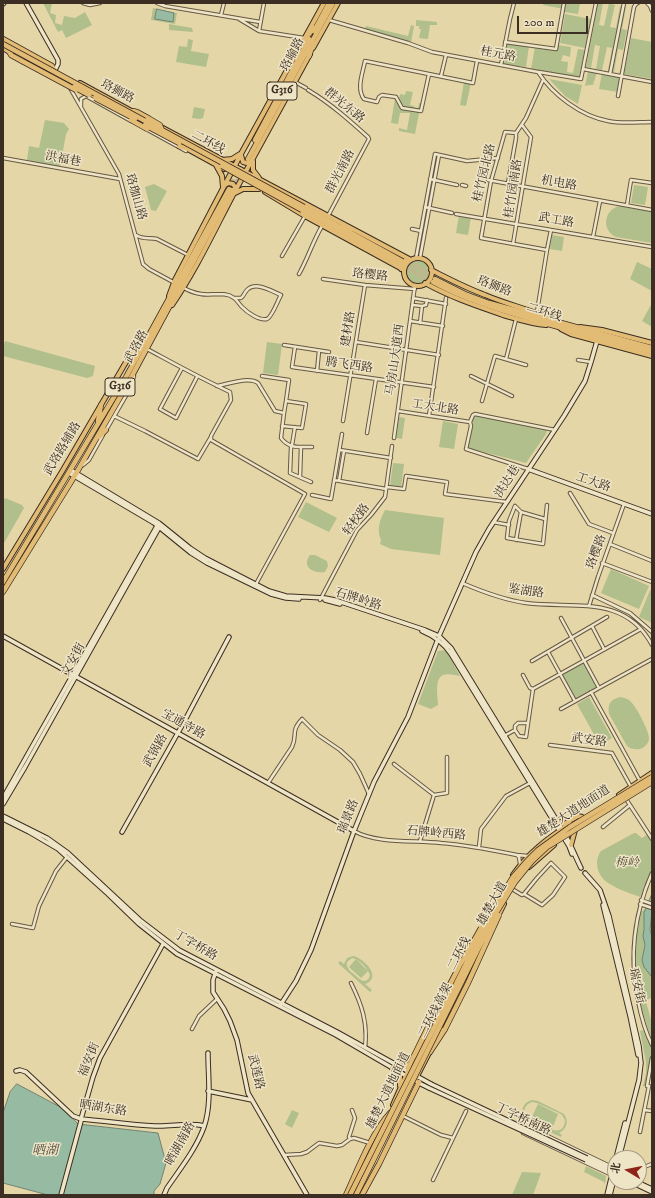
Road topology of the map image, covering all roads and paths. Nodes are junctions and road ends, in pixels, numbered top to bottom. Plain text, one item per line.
1 (26, 3) edge
2 (83, 3) edge
3 (100, 3) edge
4 (157, 3) edge
5 (224, 3) edge
6 (264, 3) edge
7 (324, 3) edge
8 (329, 3) edge
9 (333, 3) edge
10 (338, 3) edge
11 (514, 3) edge
12 (564, 3) edge
13 (596, 3) edge
14 (624, 3) edge
15 (638, 3) edge
16 (647, 3) edge
17 (652, 11) edge
18 (222, 15) junction
19 (235, 17) junction
20 (329, 20) junction
21 (260, 22) junction
22 (318, 24) junction
23 (259, 31) junction
24 (317, 31) junction
25 (304, 39) junction
26 (3, 41) edge
27 (505, 42) junction
28 (3, 48) edge
29 (9, 51) junction
30 (446, 55) junction
31 (309, 56) junction
32 (477, 60) junction
33 (501, 65) junction
34 (583, 69) junction
35 (54, 70) junction
36 (538, 72) junction
37 (429, 74) junction
38 (610, 74) junction
39 (441, 76) junction
40 (621, 76) junction
41 (543, 80) junction
42 (294, 82) junction
43 (652, 82) edge
44 (67, 84) junction
45 (82, 91) junction
46 (87, 96) junction
47 (618, 96) dead end
48 (108, 105) junction
49 (81, 108) junction
50 (133, 111) junction
51 (652, 122) edge
52 (522, 125) junction
53 (162, 130) junction
54 (516, 133) junction
55 (368, 137) joint
56 (187, 148) junction
57 (241, 154) junction
58 (439, 155) junction
59 (254, 157) junction
60 (3, 158) edge
61 (498, 158) junction
62 (248, 159) junction
63 (222, 160) junction
64 (215, 163) junction
65 (235, 166) junction
66 (246, 172) junction
67 (231, 173) junction
68 (120, 179) junction
69 (242, 179) junction
70 (430, 179) junction
71 (260, 180) junction
72 (434, 180) junction
73 (490, 180) junction
74 (508, 183) junction
75 (652, 183) edge
76 (457, 185) dead end
77 (523, 187) junction
78 (223, 189) junction
79 (259, 189) junction
80 (231, 190) junction
81 (600, 201) junction
82 (627, 206) junction
83 (425, 207) junction
84 (429, 208) junction
85 (303, 209) junction
86 (652, 210) edge
87 (452, 213) dead end
88 (456, 214) dead end
89 (305, 216) junction
90 (328, 216) junction
91 (484, 218) junction
92 (323, 224) junction
93 (517, 224) junction
94 (344, 225) joint
95 (412, 229) dead end
96 (551, 230) junction
97 (422, 231) junction
98 (136, 235) junction
99 (594, 237) junction
100 (513, 244) junction
101 (652, 247) edge
102 (547, 250) junction
103 (188, 255) junction
104 (282, 256) dead end
105 (418, 258) junction
106 (404, 263) junction
107 (299, 274) dead end
108 (433, 278) junction
109 (324, 279) dead end
110 (173, 282) junction
111 (365, 285) junction
112 (415, 287) junction
113 (184, 288) junction
114 (235, 298) junction
115 (413, 298) junction
116 (446, 298) dead end
117 (427, 300) junction
118 (167, 303) junction
119 (446, 304) junction
120 (412, 305) junction
121 (422, 306) junction
122 (168, 311) junction
123 (537, 312) junction
124 (516, 318) junction
125 (553, 320) junction
126 (410, 321) junction
127 (420, 323) junction
128 (548, 325) junction
129 (443, 326) junction
130 (576, 326) junction
131 (561, 328) junction
132 (597, 341) junction
133 (356, 342) junction
134 (144, 343) junction
135 (652, 343) edge
136 (284, 345) dead end
137 (295, 347) junction
138 (652, 348) edge
139 (148, 349) junction
140 (407, 350) junction
141 (319, 351) junction
142 (330, 352) dead end
143 (652, 352) edge
144 (439, 355) junction
145 (652, 356) edge
146 (506, 359) junction
147 (578, 360) dead end
148 (591, 362) junction
149 (526, 365) dead end
150 (182, 368) junction
151 (316, 371) junction
152 (135, 372) junction
153 (350, 375) junction
154 (262, 376) dead end
155 (471, 376) dead end
156 (198, 377) junction
157 (376, 379) junction
158 (402, 383) junction
159 (487, 383) junction
160 (217, 386) junction
161 (434, 387) junction
162 (512, 396) dead end
163 (482, 401) dead end
164 (286, 402) junction
165 (101, 405) junction
166 (398, 411) junction
167 (284, 413) junction
168 (114, 416) junction
169 (429, 416) junction
170 (343, 421) dead end
171 (470, 422) junction
172 (97, 426) junction
173 (282, 426) junction
174 (295, 427) junction
175 (106, 430) junction
176 (555, 430) junction
177 (367, 433) dead end
178 (342, 434) dead end
179 (211, 436) junction
180 (394, 438) dead end
181 (94, 442) junction
182 (292, 446) junction
183 (392, 446) dead end
184 (301, 447) junction
185 (312, 447) dead end
186 (340, 450) junction
187 (344, 451) junction
188 (391, 458) junction
189 (80, 468) junction
190 (528, 469) junction
191 (70, 472) junction
192 (75, 475) junction
193 (300, 477) junction
194 (334, 480) junction
195 (339, 481) junction
196 (311, 482) dead end
197 (386, 488) junction
198 (570, 493) dead end
199 (312, 495) dead end
200 (507, 502) junction
201 (624, 504) junction
202 (547, 505) dead end
203 (521, 512) junction
204 (652, 514) edge
205 (545, 519) junction
206 (493, 522) junction
207 (509, 524) junction
208 (159, 525) junction
209 (613, 533) junction
210 (516, 540) junction
211 (610, 544) junction
212 (652, 561) edge
213 (602, 564) junction
214 (3, 569) edge
215 (3, 582) edge
216 (652, 582) edge
217 (462, 583) junction
218 (255, 585) junction
219 (3, 592) edge
220 (592, 595) junction
221 (321, 598) junction
222 (589, 606) junction
223 (607, 617) dead end
224 (561, 618) dead end
225 (592, 626) junction
226 (641, 629) junction
227 (652, 632) edge
228 (3, 636) edge
229 (229, 637) dead end
230 (439, 638) junction
231 (572, 638) junction
232 (652, 645) edge
233 (604, 649) junction
234 (548, 652) junction
235 (652, 659) edge
236 (584, 660) junction
237 (532, 661) dead end
238 (560, 674) junction
239 (523, 675) dead end
240 (74, 676) junction
241 (599, 688) junction
242 (533, 689) junction
243 (591, 692) junction
244 (575, 701) junction
245 (561, 709) dead end
246 (528, 723) junction
247 (514, 730) junction
248 (178, 734) junction
249 (503, 736) junction
250 (550, 745) dead end
251 (447, 757) dead end
252 (394, 764) dead end
253 (652, 773) edge
254 (652, 777) edge
255 (640, 781) junction
256 (652, 782) edge
257 (268, 783) junction
258 (530, 783) junction
259 (631, 787) junction
260 (369, 794) junction
261 (434, 795) junction
262 (3, 798) edge
263 (625, 798) junction
264 (3, 804) edge
265 (630, 805) junction
266 (3, 816) edge
267 (582, 817) junction
268 (3, 819) edge
269 (556, 820) junction
270 (603, 827) dead end
271 (560, 830) junction
272 (575, 830) junction
273 (354, 831) junction
274 (122, 832) dead end
275 (566, 836) junction
276 (652, 839) edge
277 (420, 841) junction
278 (572, 845) junction
279 (479, 847) junction
280 (517, 855) junction
281 (528, 856) junction
282 (67, 857) junction
283 (520, 864) junction
284 (652, 873) edge
285 (512, 889) junction
286 (524, 894) junction
287 (641, 900) junction
288 (640, 904) junction
289 (646, 904) junction
290 (652, 904) edge
291 (652, 908) edge
292 (493, 910) junction
293 (12, 924) dead end
294 (163, 944) junction
295 (216, 971) junction
296 (351, 983) dead end
297 (217, 998) junction
298 (281, 1004) junction
299 (192, 1029) dead end
300 (652, 1043) edge
301 (365, 1048) junction
302 (430, 1052) junction
303 (208, 1053) dead end
304 (652, 1058) edge
305 (410, 1064) junction
306 (394, 1067) junction
307 (16, 1070) dead end
308 (407, 1074) junction
309 (419, 1081) junction
310 (650, 1087) edge
311 (400, 1088) junction
312 (208, 1090) junction
313 (252, 1100) junction
314 (352, 1110) dead end
315 (644, 1110) junction
316 (466, 1111) dead end
317 (652, 1111) edge
318 (390, 1113) junction
319 (402, 1116) junction
320 (81, 1120) junction
321 (204, 1126) junction
322 (640, 1132) dead end
323 (523, 1133) dead end
324 (453, 1138) junction
325 (350, 1139) junction
326 (536, 1139) junction
327 (370, 1143) junction
328 (618, 1150) edge
329 (622, 1150) edge
330 (283, 1155) junction
331 (607, 1168) edge
332 (607, 1169) edge
333 (607, 1169) edge
334 (433, 1180) dead end
335 (61, 1195) edge
336 (164, 1195) edge
337 (306, 1195) edge
338 (346, 1195) edge
339 (350, 1195) edge
340 (356, 1195) edge
341 (362, 1195) edge

1 - 35 main road
2 - 3 street
4 - 18 street
5 - 18 street
6 - 21 street
7 - 25 main road
8 - 22 highway, 珞喻路 / G316
9 - 24 highway, 珞喻路
10 - 20 main road
11 - 27 street
12 - 27 street
13 - 34 street
14 - 38 street
15 - 40 street
16 - 17 street
18 - 19 street
19 - 21 street
19 - 23 street
20 - 30 street, 桂元路
20 - 31 main road
21 - 23 street
22 - 25 highway
22 - 62 highway, 珞喻路 / G316
23 - 25 street
24 - 31 highway
24 - 62 highway, 珞喻路 / G316
25 - 57 main road
26 - 35 main road, 珞狮路
26 - 35 highway
26 - 53 highway, 二环线, bridge
27 - 33 street
28 - 29 main road, 珞狮路
28 - 45 highway, 二环线, bridge
29 - 44 main road, 珞狮路
29 - 45 highway, bridge
30 - 32 street, 桂元路
30 - 39 street
31 - 42 main road
32 - 33 street, 桂元路
32 - 39 street
33 - 36 street, 桂元路
34 - 36 street, 桂元路
34 - 38 street
35 - 50 main road, 珞狮路
36 - 41 street
37 - 37 street
37 - 39 street
38 - 40 street
40 - 43 street
40 - 47 street
41 - 51 street
41 - 52 street
42 - 55 street, 群光东路
42 - 59 main road
44 - 46 main road, 珞狮路
44 - 49 street, 珞珈山路
45 - 48 highway, 二环线, bridge
46 - 49 street
46 - 56 main road, 珞狮路
48 - 56 highway, bridge
48 - 85 highway, 二环线, bridge
49 - 68 street, 珞珈山路
50 - 53 highway, bridge
50 - 63 main road, 珞狮路
52 - 54 street
52 - 77 street, 桂竹园南路
53 - 85 highway, 二环线, bridge
54 - 61 street, 桂竹园北路
54 - 74 street
55 - 90 street, 群光南路
56 - 64 main road, 珞狮路
57 - 62 main road
57 - 63 main road
57 - 65 main road
58 - 61 street
58 - 70 street
58 - 72 street
59 - 62 main road
59 - 71 main road
60 - 68 street, 洪福巷
61 - 73 street, 桂竹园北路
62 - 66 main road
63 - 65 main road, 珞狮路
64 - 67 main road, 珞狮路
64 - 78 main road
65 - 66 main road, 珞狮路
65 - 67 main road
66 - 69 main road
66 - 71 main road, 珞狮路
67 - 69 main road, 珞狮路
67 - 80 main road
68 - 98 street, 珞珈山路
69 - 79 main road, 珞狮路
69 - 80 main road
70 - 72 street
70 - 83 street
71 - 90 main road
72 - 76 street
72 - 84 street
73 - 74 street, 机电路
73 - 91 street, 桂竹园北路
74 - 77 street, 机电路
75 - 82 street
77 - 81 street, 机电路
77 - 93 street, 桂竹园南路
78 - 80 main road
78 - 103 main road
79 - 80 main road
79 - 89 main road
80 - 113 main road
80 - 118 highway, 武珞路 / G316
80 - 122 highway, 武珞路 / G316
81 - 82 street, 机电路
81 - 99 street
82 - 86 street, 机电路
83 - 84 street
83 - 97 street
84 - 87 street
84 - 97 street
85 - 92 highway, 二环线
85 - 106 highway, 二环线
88 - 91 street, 武工路
89 - 92 main road
89 - 104 street
90 - 94 main road
91 - 93 street, 武工路
91 - 100 street, 桂竹园北路
92 - 106 highway
92 - 107 street
93 - 96 street, 武工路
93 - 100 street, 桂竹园南路
94 - 106 highway
95 - 97 street
96 - 99 street, 武工路
96 - 102 street
97 - 105 street
98 - 103 street
98 - 110 street, 珞珈山路
99 - 101 street, 武工路
100 - 102 street
102 - 123 street
103 - 110 main road
105 - 106 main road
105 - 108 main road
106 - 112 main road
108 - 112 main road
108 - 123 main road, 珞狮路
108 - 124 main road, 珞狮路
108 - 125 highway, 二环线
108 - 128 highway, 二环线
109 - 111 street, 珞樱路
110 - 118 main road
111 - 112 street, 珞樱路
111 - 133 street, 建材路
112 - 115 street, 马房山大道西
113 - 114 street
113 - 122 main road
114 - 114 street
115 - 117 street
115 - 120 street, 马房山大道西
116 - 119 street
117 - 119 street
117 - 121 street
118 - 134 highway, 武珞路 / G316
119 - 129 street
120 - 121 street
120 - 126 street, 马房山大道西
121 - 127 street
122 - 139 highway, 武珞路 / G316
123 - 125 main road, 珞狮路
124 - 128 main road, 珞狮路
124 - 146 street
125 - 130 highway, 二环线
126 - 127 street
126 - 140 street, 马房山大道西
127 - 129 street
128 - 131 highway, 二环线
129 - 144 street
130 - 135 main road
130 - 138 highway, 二环线
131 - 132 main road
131 - 143 highway, 二环线
132 - 145 main road
132 - 148 main road, 洪达巷
133 - 140 street
133 - 153 street, 建材路
134 - 165 main road, 武珞路辅路
134 - 172 highway, 武珞路 / G316
136 - 137 street
137 - 141 street
137 - 151 street, 腾飞西路
139 - 150 street
139 - 152 highway, 武珞路 / G316
140 - 144 street
140 - 158 street, 马房山大道西
141 - 142 street
141 - 151 street
144 - 161 street
146 - 149 street
146 - 159 street
147 - 148 street
148 - 176 main road, 洪达巷
150 - 156 street
150 - 156 street
151 - 153 street, 腾飞西路
152 - 168 street
152 - 181 highway, 武珞路 / G316
153 - 157 street, 腾飞西路
153 - 170 street, 建材路
154 - 164 street
155 - 159 street
156 - 160 street
157 - 158 street, 腾飞西路
157 - 177 street
158 - 161 street, 腾飞西路
158 - 166 street, 马房山大道西
159 - 162 street
159 - 163 street
160 - 167 street
160 - 179 street
161 - 169 street
164 - 167 street
164 - 174 street
165 - 172 highway
165 - 214 main road, 武珞路辅路
166 - 169 street, 工大北路
166 - 180 street, 马房山大道西
167 - 173 street
168 - 175 street
168 - 179 street
169 - 171 street, 工大北路
171 - 176 street
171 - 190 street
172 - 191 highway, 武珞路 / G316
173 - 174 street
173 - 182 street
174 - 182 street
175 - 181 highway
175 - 189 street
176 - 190 main road, 洪达巷
178 - 186 street
179 - 218 street
181 - 189 highway, 武珞路 / G316
182 - 184 street
182 - 193 street
183 - 188 street, 轻校路
184 - 185 street
184 - 193 street
186 - 187 street
186 - 194 street
187 - 188 street
187 - 195 street
188 - 197 street, 轻校路
189 - 192 highway, 武珞路 / G316
190 - 200 main road, 洪达巷
190 - 201 main road, 工大路
191 - 192 main road, 石牌岭路
191 - 215 highway, 武珞路 / G316
192 - 208 main road, 石牌岭路
192 - 219 highway, 武珞路 / G316
193 - 196 street
194 - 195 street
194 - 199 street
195 - 197 street
197 - 200 street
197 - 221 street, 轻校路
198 - 209 street
200 - 206 main road, 洪达巷
201 - 204 main road, 工大路
201 - 209 street, 珞樱路
202 - 205 street
203 - 205 street
203 - 207 street
203 - 210 street
205 - 210 street
206 - 207 street
206 - 217 main road, 洪达巷
207 - 210 street
208 - 218 main road, 石牌岭路
208 - 240 main road, 文安街
209 - 211 street, 珞樱路
211 - 212 street
211 - 213 street, 珞樱路
213 - 216 street
213 - 220 street, 珞樱路
217 - 222 street, 鉴湖路
217 - 230 main road, 洪达巷
218 - 221 main road, 石牌岭路
220 - 222 street, 珞樱路
220 - 227 street
221 - 230 main road, 石牌岭路
222 - 226 street, 鉴湖路
223 - 225 street
224 - 231 street
225 - 231 street
225 - 233 street
226 - 232 street, 鉴湖路
226 - 233 street
228 - 240 main road, 宝通寺路
229 - 248 main road, 武锅路
230 - 249 main road, 石牌岭路
230 - 260 main road, 瑞景路
231 - 234 street
231 - 236 street
233 - 236 street
234 - 237 street
234 - 238 street
235 - 241 street
236 - 238 street
236 - 241 street
238 - 242 street
238 - 244 street
239 - 242 street
240 - 248 main road, 宝通寺路
240 - 262 main road, 文安街
240 - 264 main road, 文安街
241 - 243 street
242 - 246 street
243 - 244 street
243 - 255 street
244 - 245 street
246 - 247 street
246 - 247 street
247 - 249 street
248 - 257 main road, 宝通寺路
248 - 274 main road, 武锅路
249 - 258 main road, 石牌岭路
249 - 269 main road, 石牌岭路
250 - 259 street, 武安路
251 - 261 street
252 - 261 street
253 - 255 main road, 雄楚大道地面道
254 - 292 highway, 二环线, bridge
255 - 259 main road, 雄楚大道地面道
256 - 263 main road, 雄楚大道
256 - 275 highway, 二环线高架, bridge
257 - 260 street
257 - 273 main road, 宝通寺路
258 - 271 main road, 石牌岭路
258 - 279 street
259 - 267 main road, 雄楚大道地面道
260 - 273 main road, 瑞景路
261 - 277 street
263 - 265 street
263 - 272 main road, 雄楚大道
265 - 270 street
265 - 276 street
266 - 295 main road, 丁字桥路
267 - 269 main road
267 - 271 main road, 雄楚大道地面道
268 - 282 main road, 丁字桥路
269 - 271 main road, 石牌岭路
271 - 275 main road, 石牌岭路
271 - 281 main road, 雄楚大道地面道
272 - 275 main road, 雄楚大道
272 - 278 main road
273 - 277 street, 石牌岭西路
273 - 298 main road, 瑞景路
275 - 278 main road
275 - 278 main road
275 - 285 main road, 雄楚大道
275 - 302 highway, bridge
275 - 340 highway, 二环线高架, bridge
277 - 279 street, 石牌岭西路
279 - 280 street, 石牌岭西路
280 - 281 street, 石牌岭西路
280 - 283 street
281 - 283 main road, 雄楚大道地面道
282 - 293 street
282 - 294 main road, 丁字桥路
283 - 308 main road, 雄楚大道地面道
284 - 287 street
285 - 286 street
285 - 302 main road, 雄楚大道
286 - 286 street
287 - 288 street
287 - 289 street
288 - 289 street
288 - 300 street
289 - 290 street
289 - 291 street
292 - 305 highway, bridge
292 - 339 highway, 二环线, bridge
294 - 295 main road, 丁字桥路
294 - 320 main road, 福安街
295 - 297 main road, 武莲路
295 - 298 main road, 丁字桥路
295 - 306 main road, 丁字桥路
296 - 301 street
297 - 299 street
297 - 313 main road, 武莲路
298 - 301 main road, 丁字桥路
301 - 306 main road, 丁字桥路
302 - 309 main road, 雄楚大道
303 - 312 main road, 晒湖南路
304 - 310 street
305 - 306 highway
305 - 308 highway
306 - 308 main road, 丁字桥南路
306 - 311 main road
307 - 320 main road, 晒湖东路
308 - 309 main road, 丁字桥南路
308 - 311 main road, 雄楚大道地面道
309 - 319 highway
309 - 332 main road, 丁字桥南路, bridge
309 - 340 main road, 雄楚大道
310 - 315 street
311 - 318 main road, 雄楚大道地面道
312 - 313 main road
312 - 321 main road, 晒湖南路
313 - 330 main road, 武莲路
314 - 325 street
315 - 317 street
315 - 322 street
316 - 324 street
318 - 327 highway
318 - 339 main road, 雄楚大道地面道
319 - 324 street
319 - 341 highway
320 - 321 main road, 晒湖东路
320 - 335 main road, 福安街, bridge
321 - 336 main road, 晒湖南路
323 - 326 street
324 - 334 street
325 - 327 street
325 - 330 street
326 - 331 street
326 - 333 street
327 - 338 highway
328 - 329 main road, 瑞安街
330 - 337 main road, 武莲路

